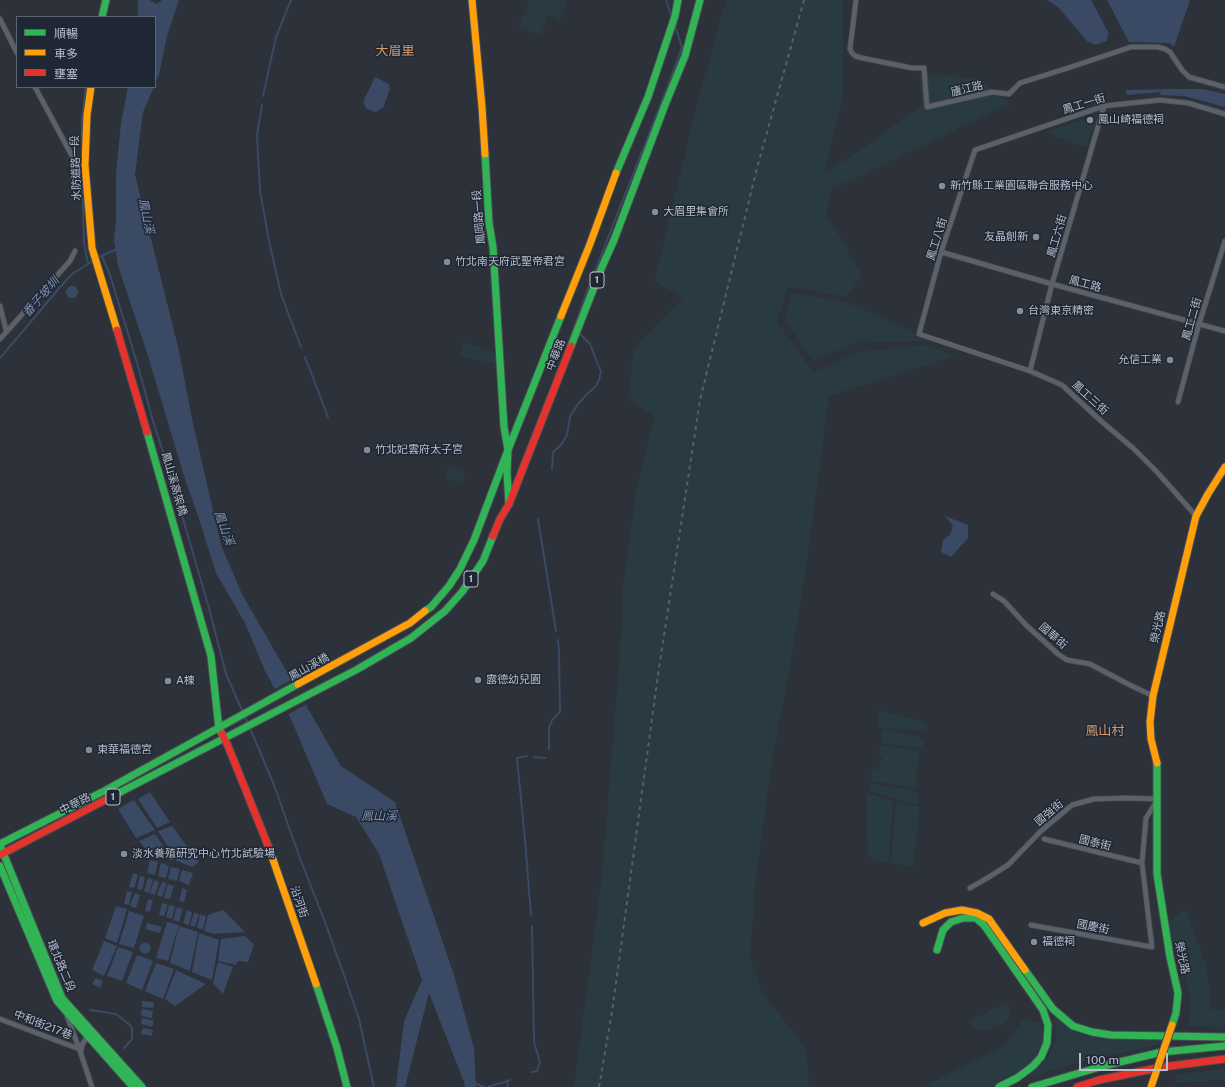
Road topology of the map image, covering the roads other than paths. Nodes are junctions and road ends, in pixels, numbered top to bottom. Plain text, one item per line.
1 (106, 0) edge
2 (472, 0) edge
3 (678, 0) edge
4 (700, 0) edge
5 (856, 0) edge
6 (102, 16) edge
7 (0, 19) edge
8 (16, 51) edge
9 (1225, 87) edge
10 (36, 88) edge
11 (91, 88) edge
12 (1104, 106) junction
13 (1225, 114) edge
14 (975, 150) joint
15 (85, 165) junction
16 (1225, 241) edge
17 (92, 248) joint
18 (75, 251) dead end
19 (941, 252) junction
20 (1052, 284) junction
21 (0, 306) edge
22 (1199, 324) junction
23 (6, 330) junction
24 (1225, 332) edge
25 (919, 334) joint
26 (0, 339) edge
27 (1030, 372) junction
28 (1178, 402) dead end
29 (508, 450) junction
30 (1225, 468) edge
31 (509, 504) junction
32 (1196, 516) junction
33 (993, 594) dead end
34 (410, 623) joint
35 (1153, 696) junction
36 (219, 729) junction
37 (224, 740) junction
38 (1158, 800) junction
39 (1044, 839) dead end
40 (0, 844) edge
41 (2, 855) edge
42 (1142, 863) junction
43 (0, 866) edge
44 (970, 888) dead end
45 (923, 924) dead end
46 (1031, 926) dead end
47 (937, 950) dead end
48 (66, 1012) junction
49 (0, 1019) edge
50 (84, 1028) junction
51 (74, 1035) junction
52 (88, 1037) junction
53 (1225, 1037) edge
54 (1225, 1046) edge
55 (80, 1051) junction
56 (1225, 1059) edge
57 (92, 1087) edge
58 (132, 1087) edge
59 (142, 1087) edge
60 (347, 1087) edge
61 (999, 1087) edge
62 (1032, 1087) edge
63 (1077, 1087) edge
64 (1151, 1087) edge

1 - 6 main road
2 - 29 main road, 鳳岡路一段
3 - 29 main road, 中華路 / 1
4 - 31 main road, 中華路 / 1
5 - 9 street, 廬江路
7 - 8 street
10 - 15 street
11 - 15 main road, 水防道路一段
12 - 13 street, 鳳工一街
12 - 14 street, 鳳工一街
12 - 20 street, 鳳工六街
14 - 19 street, 鳳工八街
15 - 17 main road, 水防道路一段
16 - 22 street, 鳳工二街
17 - 36 main road, 鳳山溪高架橋
18 - 23 street
19 - 20 street, 鳳工路
19 - 25 street, 鳳工八街
20 - 22 street, 鳳工路
20 - 27 street, 鳳工六街
21 - 23 street
22 - 24 street, 鳳工路
22 - 28 street, 鳳工二街
23 - 26 street
25 - 27 street, 鳳工三街
27 - 32 street, 鳳工三街
29 - 31 main road, 鳳岡路一段
29 - 34 main road, 中華路 / 1
30 - 32 main road, 榮光路
31 - 37 main road, 中華路 / 1
32 - 35 main road, 榮光路
33 - 35 street, 國華街
34 - 36 main road, 鳳山溪橋 / 1
35 - 38 main road, 榮光路
36 - 37 main road, 沿河街
36 - 40 main road, 中華路 / 1
37 - 41 main road, 中華路 / 1
37 - 60 main road, 沿河街
38 - 42 street
38 - 44 street, 國強街
38 - 64 main road, 榮光路, bridge
39 - 42 street, 國泰街
40 - 41 main road, 環北路二段
41 - 50 main road, 環北路二段
42 - 46 street, 國慶街
43 - 48 main road, 環北路二段
45 - 53 main road
47 - 61 main road
48 - 50 main road, 環北路二段
48 - 51 street
49 - 55 street, 中和街217巷
50 - 51 street
50 - 52 main road, 環北路二段
50 - 59 main road, 環北路二段
51 - 55 street
52 - 55 street
52 - 58 main road, 環北路二段
54 - 62 main road
55 - 57 street
56 - 63 main road

